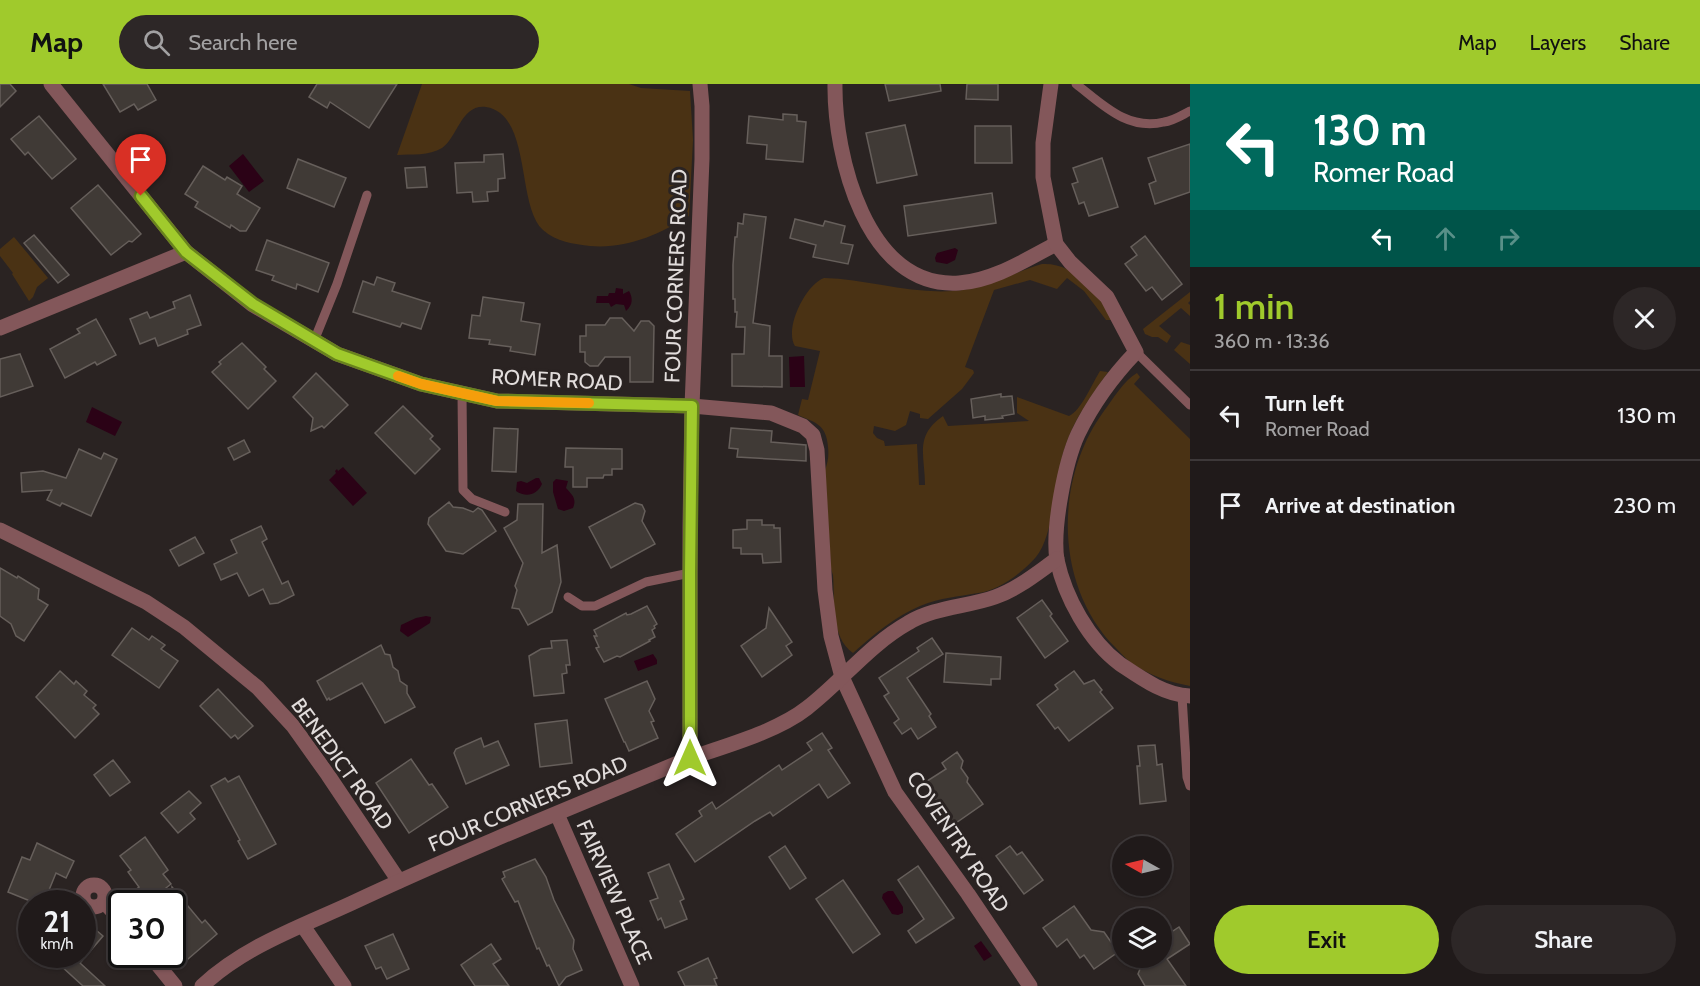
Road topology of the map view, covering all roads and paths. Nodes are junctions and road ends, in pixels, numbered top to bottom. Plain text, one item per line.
1 (51, 84) edge
2 (700, 84) edge
3 (835, 84) edge
4 (1051, 84) edge
5 (1076, 84) edge
6 (1190, 111) edge
7 (368, 195) dead end
8 (1056, 244) junction
9 (186, 252) junction
10 (0, 328) edge
11 (315, 341) junction
12 (1136, 352) junction
13 (462, 393) junction
14 (1190, 405) edge
15 (692, 406) junction
16 (813, 435) joint
17 (505, 512) dead end
18 (0, 530) edge
19 (1057, 559) junction
20 (690, 573) junction
21 (568, 597) dead end
22 (842, 677) junction
23 (1186, 696) edge
24 (690, 758) junction
25 (1190, 786) edge
26 (557, 814) junction
27 (399, 881) junction
28 (104, 903) dead end
29 (108, 907) edge
30 (303, 926) junction
31 (160, 968) edge
32 (175, 986) edge
33 (202, 986) edge
34 (344, 986) edge
35 (632, 986) edge
36 (1030, 986) edge

1 - 9 street, ROMER ROAD
2 - 15 street, FOUR CORNERS ROAD
3 - 8 street
4 - 8 street
5 - 6 lane
7 - 11 lane
8 - 12 street
9 - 10 street
9 - 11 street, ROMER ROAD
11 - 13 street, ROMER ROAD
12 - 14 lane
12 - 19 street
13 - 15 street, ROMER ROAD
13 - 17 lane
15 - 16 street, ROMER ROAD
15 - 20 street, FOUR CORNERS ROAD
16 - 22 street, COVENTRY ROAD
18 - 27 street, BENEDICT ROAD
19 - 22 street
19 - 23 street
20 - 21 lane
20 - 24 street, FOUR CORNERS ROAD
22 - 24 street
22 - 36 street, COVENTRY ROAD
23 - 25 lane
24 - 26 street, FOUR CORNERS ROAD
26 - 27 street, FOUR CORNERS ROAD
26 - 35 street, FAIRVIEW PLACE
27 - 30 street, FOUR CORNERS ROAD
28 - 29 street
30 - 33 street, FOUR CORNERS ROAD
30 - 34 street
31 - 32 street

